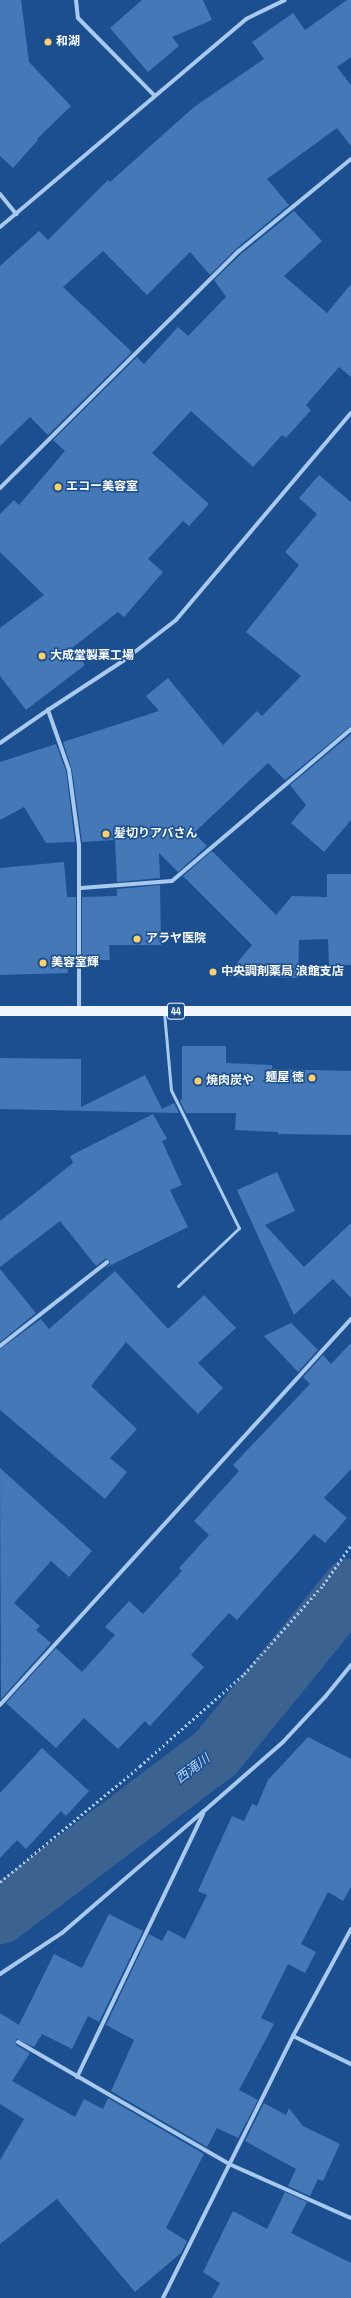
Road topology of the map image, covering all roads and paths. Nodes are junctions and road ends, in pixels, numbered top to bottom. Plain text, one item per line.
1 (76, 0) edge
2 (285, 0) edge
3 (154, 95) junction
4 (351, 159) edge
5 (0, 194) edge
6 (16, 214) junction
7 (0, 227) edge
8 (351, 413) edge
9 (0, 488) edge
10 (48, 710) junction
11 (351, 729) edge
12 (0, 743) edge
13 (81, 888) junction
14 (351, 1010) edge
15 (0, 1011) edge
16 (79, 1011) junction
17 (164, 1011) junction
18 (107, 1262) dead end
19 (178, 1286) dead end
20 (351, 1319) edge
21 (0, 1346) edge
22 (351, 1546) edge
23 (351, 1665) edge
24 (0, 1705) edge
25 (204, 1811) junction
26 (0, 1882) edge
27 (351, 1929) edge
28 (0, 1974) edge
29 (294, 2036) junction
30 (18, 2042) dead end
31 (351, 2064) edge
32 (77, 2077) junction
33 (229, 2164) junction
34 (351, 2218) edge
35 (163, 2298) edge

1 - 3 street
2 - 3 street
3 - 6 street
4 - 9 street
5 - 6 street
6 - 7 street
8 - 10 street
10 - 12 street
10 - 13 street
11 - 13 street
13 - 16 street
14 - 17 main road, 44
15 - 16 main road, 44
16 - 17 main road, 44
17 - 19 lane
18 - 21 street
20 - 24 street
22 - 26 path
23 - 25 street
25 - 28 street
25 - 32 street
27 - 29 street
29 - 31 street
29 - 33 street
30 - 32 street
32 - 33 street
33 - 34 street
33 - 35 street

